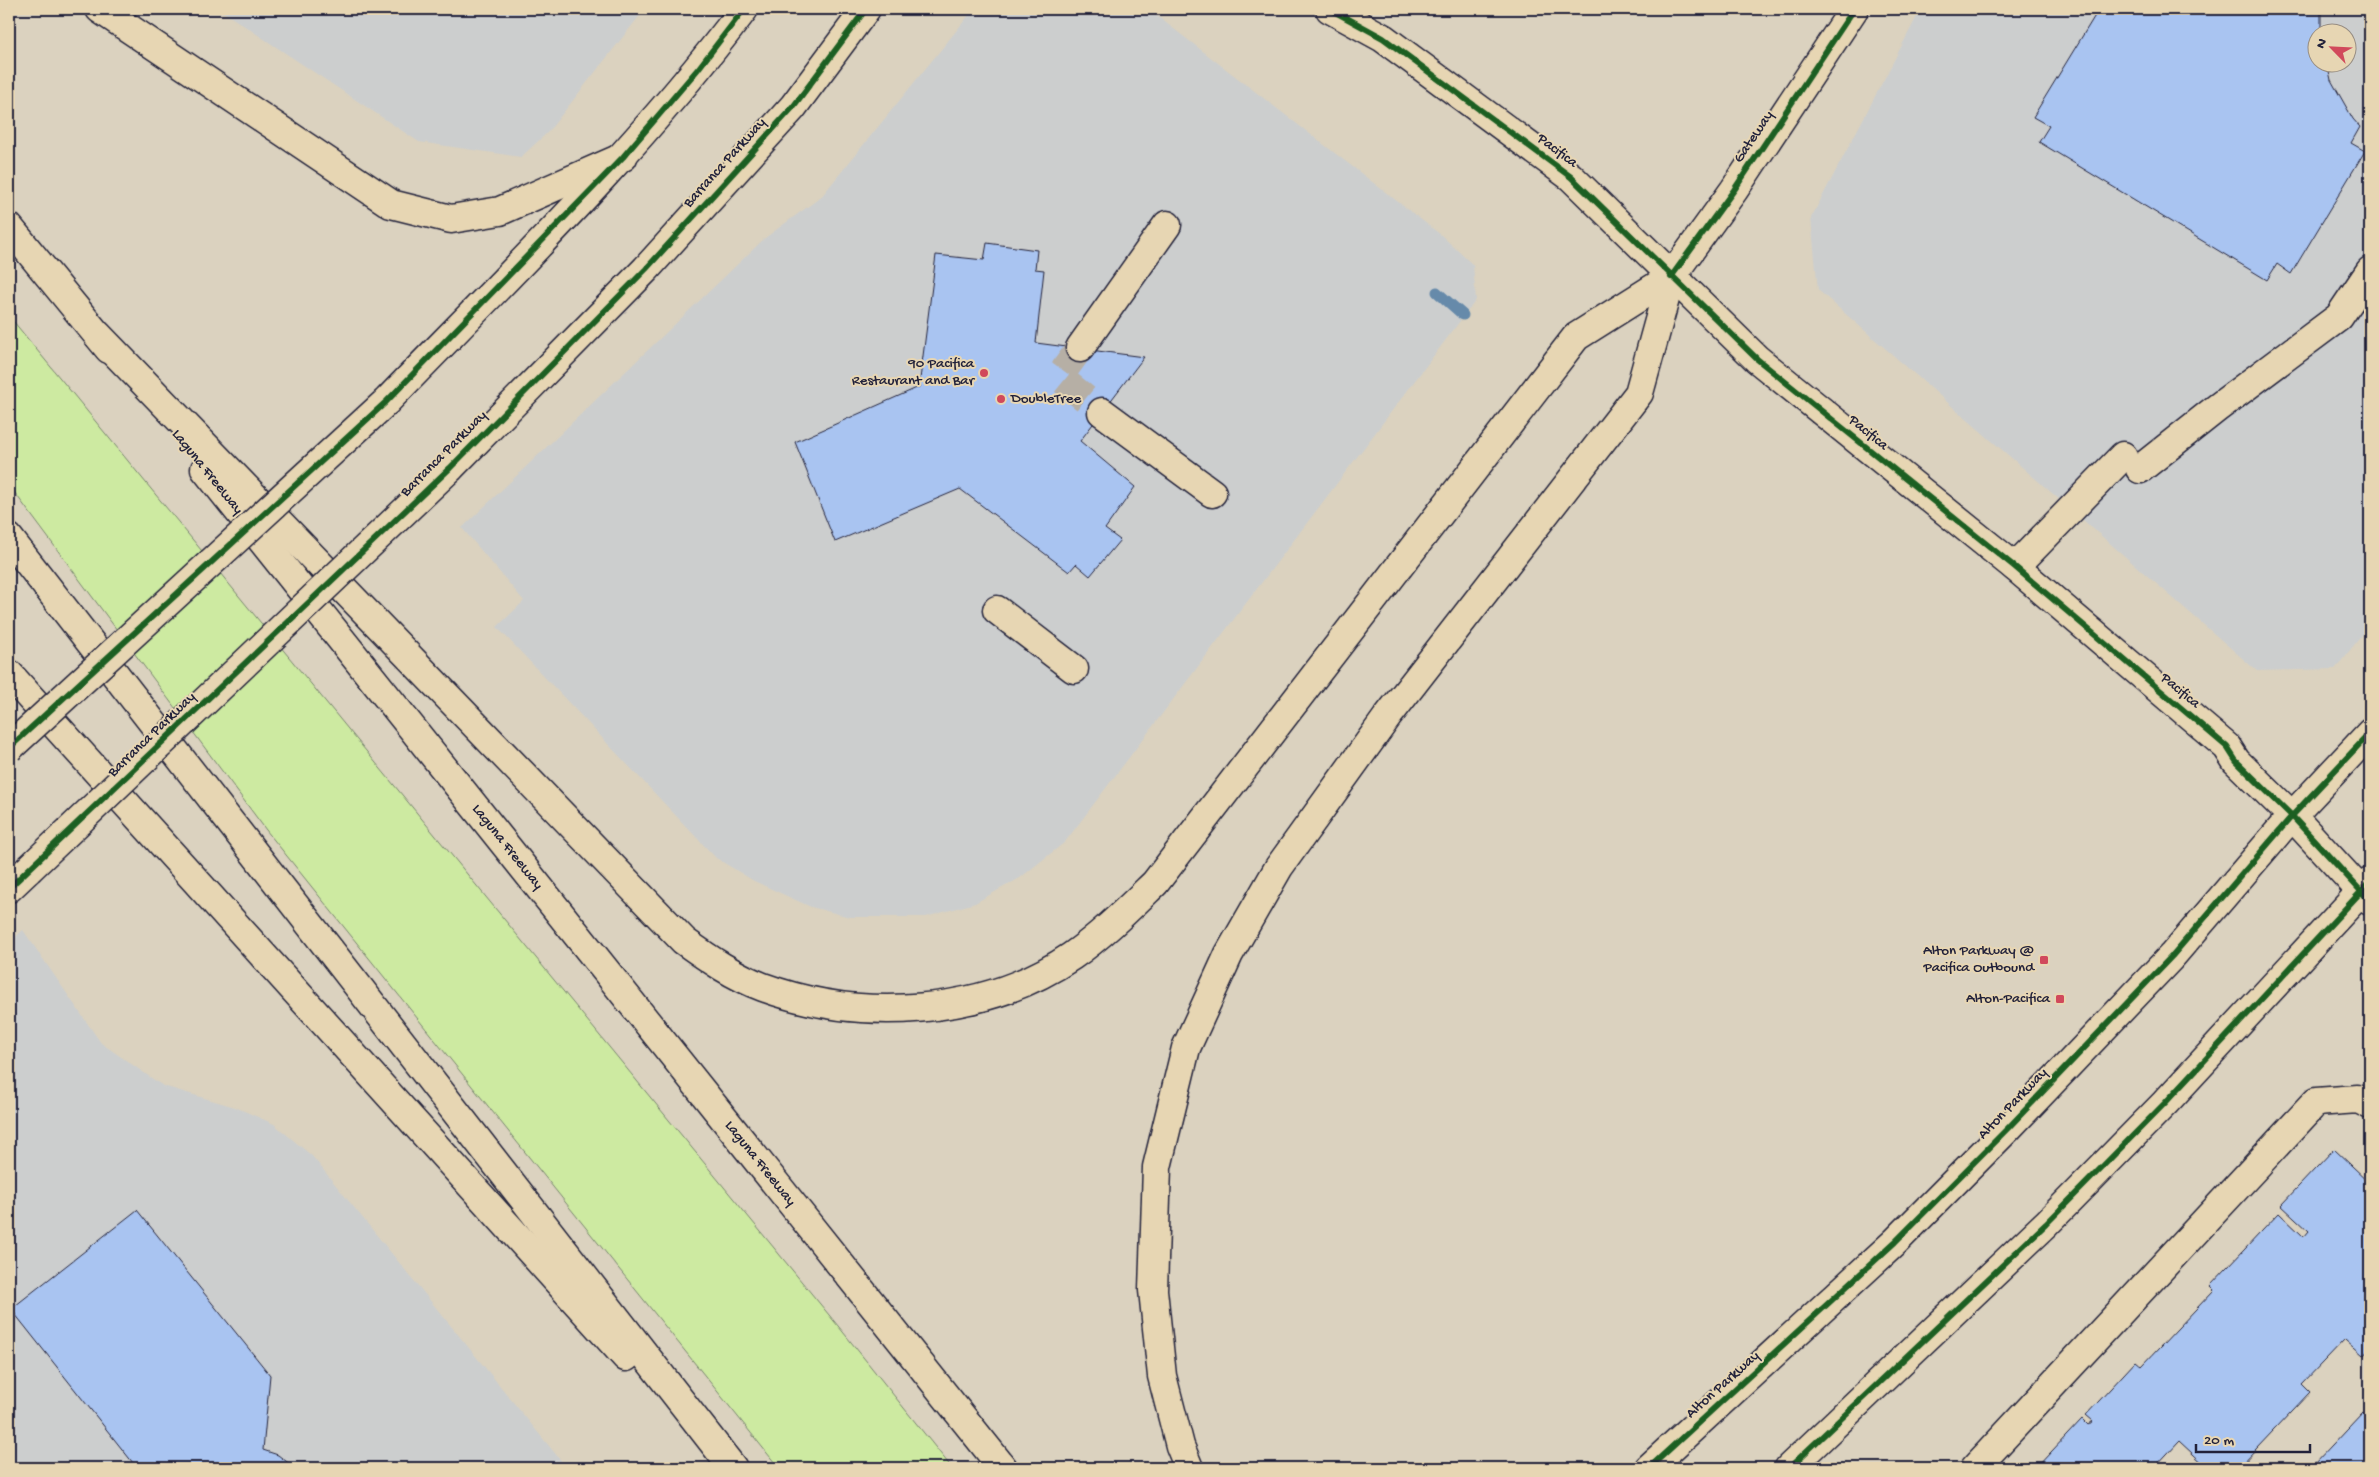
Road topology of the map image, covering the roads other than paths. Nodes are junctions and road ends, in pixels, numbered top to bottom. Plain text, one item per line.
1 (100, 9) edge
2 (744, 9) edge
3 (866, 9) edge
4 (1330, 9) edge
5 (1854, 9) edge
6 (622, 157) junction
7 (1167, 225) dead end
8 (9, 227) edge
9 (2370, 271) edge
10 (1671, 277) junction
11 (98, 335) junction
12 (1080, 348) tunnel mouth
13 (1102, 412) tunnel mouth
14 (1212, 494) dead end
15 (9, 538) edge
16 (2015, 567) junction
17 (997, 610) dead end
18 (1074, 669) dead end
19 (9, 674) edge
20 (2370, 733) edge
21 (9, 748) edge
22 (2292, 816) junction
23 (18, 879) edge
24 (2367, 892) edge
25 (2370, 1105) edge
26 (726, 1468) edge
27 (733, 1468) edge
28 (1003, 1468) edge
29 (1189, 1468) edge
30 (1649, 1468) edge
31 (1790, 1468) edge
32 (1975, 1468) edge

1 - 6 main road
2 - 6 main road
3 - 23 main road, Barranca Parkway, bridge
4 - 10 main road, Pacifica
5 - 10 main road, Gateway
6 - 21 main road, bridge
7 - 12 main road
8 - 11 main road, Laguna Freeway
9 - 16 main road
10 - 11 main road
10 - 16 main road, Pacifica
10 - 29 main road
11 - 28 main road, Laguna Freeway
13 - 14 main road
15 - 27 main road
16 - 22 main road, Pacifica
17 - 18 main road
19 - 26 main road
20 - 22 main road, Alton Parkway
22 - 24 main road, Pacifica
22 - 30 main road, Alton Parkway
24 - 31 main road
25 - 32 main road

